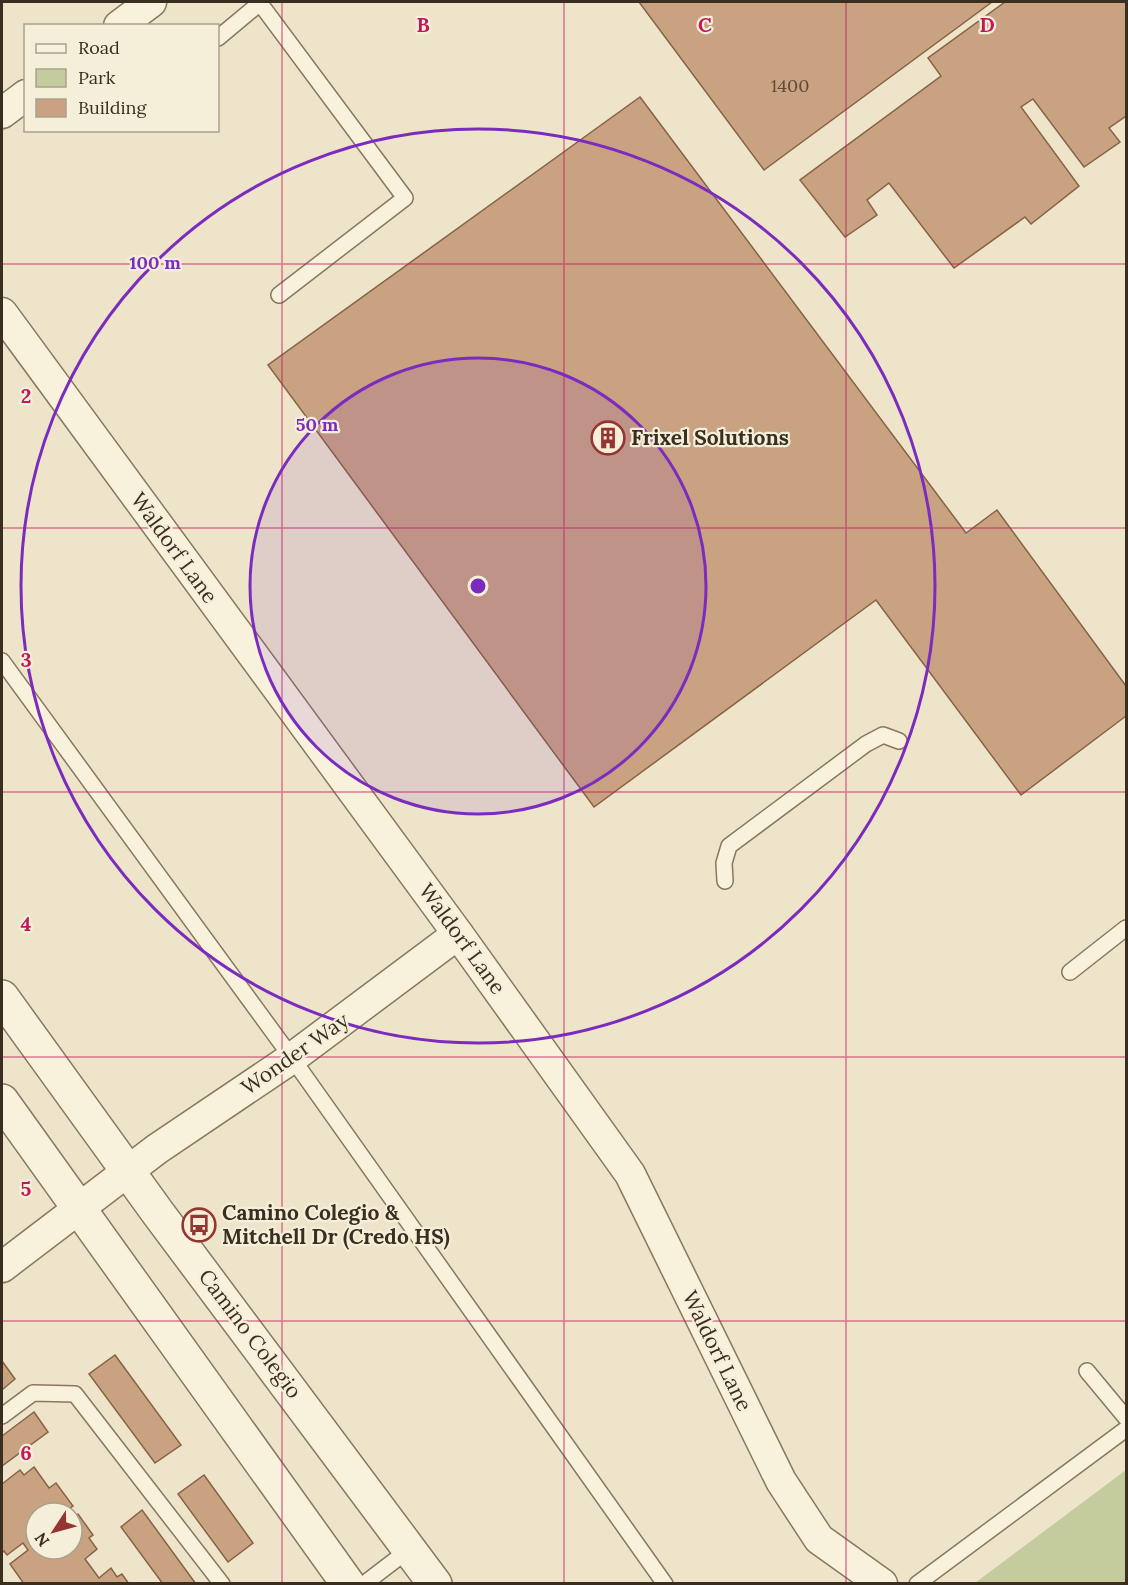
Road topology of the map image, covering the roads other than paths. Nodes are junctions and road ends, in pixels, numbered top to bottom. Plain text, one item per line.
1 (151, 2) edge
2 (260, 2) edge
3 (122, 24) edge
4 (219, 37) edge
5 (24, 97) edge
6 (2, 113) edge
7 (279, 295) dead end
8 (2, 313) edge
9 (2, 661) edge
10 (899, 741) dead end
11 (725, 882) dead end
12 (1126, 928) edge
13 (458, 934) junction
14 (1070, 972) dead end
15 (2, 997) edge
16 (292, 1058) junction
17 (2, 1101) edge
18 (128, 1170) junction
19 (80, 1208) junction
20 (2, 1267) edge
21 (1087, 1371) dead end
22 (2, 1416) edge
23 (1126, 1419) edge
24 (1126, 1429) edge
25 (411, 1548) junction
26 (222, 1584) edge
27 (348, 1584) edge
28 (364, 1584) edge
29 (435, 1584) edge
30 (665, 1584) edge
31 (882, 1584) edge
32 (917, 1584) edge

1 - 3 street
2 - 4 lane
2 - 7 lane
5 - 6 street
8 - 13 street, Waldorf Lane
9 - 16 lane
10 - 11 lane
12 - 14 lane
13 - 16 street, Wonder Way
13 - 31 street, Waldorf Lane
15 - 18 street, Camino Colegio
16 - 18 street, Wonder Way
16 - 30 lane
17 - 19 street
18 - 19 street, Wonder Way
18 - 25 street, Camino Colegio
19 - 20 street, Wonder Way
19 - 27 street
21 - 23 lane
22 - 26 lane
24 - 32 lane
25 - 28 lane
25 - 29 street, Camino Colegio

